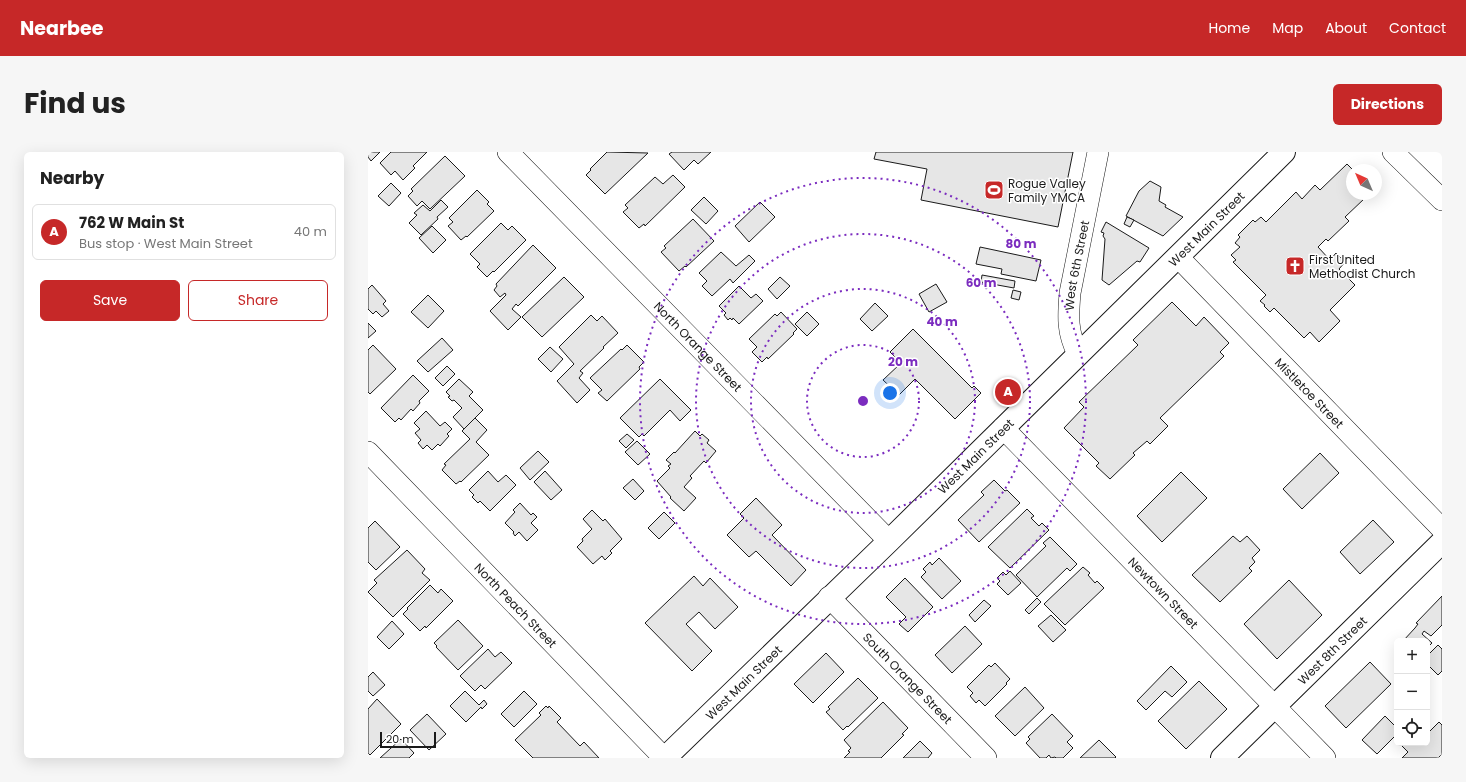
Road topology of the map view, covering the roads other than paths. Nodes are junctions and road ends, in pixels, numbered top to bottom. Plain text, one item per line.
1 (508, 152) edge
2 (1098, 152) edge
3 (1284, 152) edge
4 (1394, 152) edge
5 (1442, 200) edge
6 (1178, 257) junction
7 (1078, 354) junction
8 (1003, 428) junction
9 (368, 452) edge
10 (1442, 529) edge
11 (889, 541) junction
12 (1442, 542) edge
13 (829, 597) junction
14 (1275, 707) junction
15 (664, 758) edge
16 (986, 758) edge
17 (1222, 758) edge
18 (1325, 758) edge

1 - 11 street, North Orange Street
2 - 7 street, West 6th Street
3 - 6 main road, West Main Street
4 - 5 street
6 - 7 main road, West Main Street
6 - 10 street, Mistletoe Street
7 - 8 main road, West Main Street
8 - 11 main road, West Main Street
8 - 14 street, Newtown Street
9 - 15 street, North Peach Street
11 - 13 main road, West Main Street
12 - 14 main road, West 8th Street
13 - 15 main road, West Main Street
13 - 16 street, South Orange Street
14 - 17 main road, West 8th Street
14 - 18 street, Newtown Street

